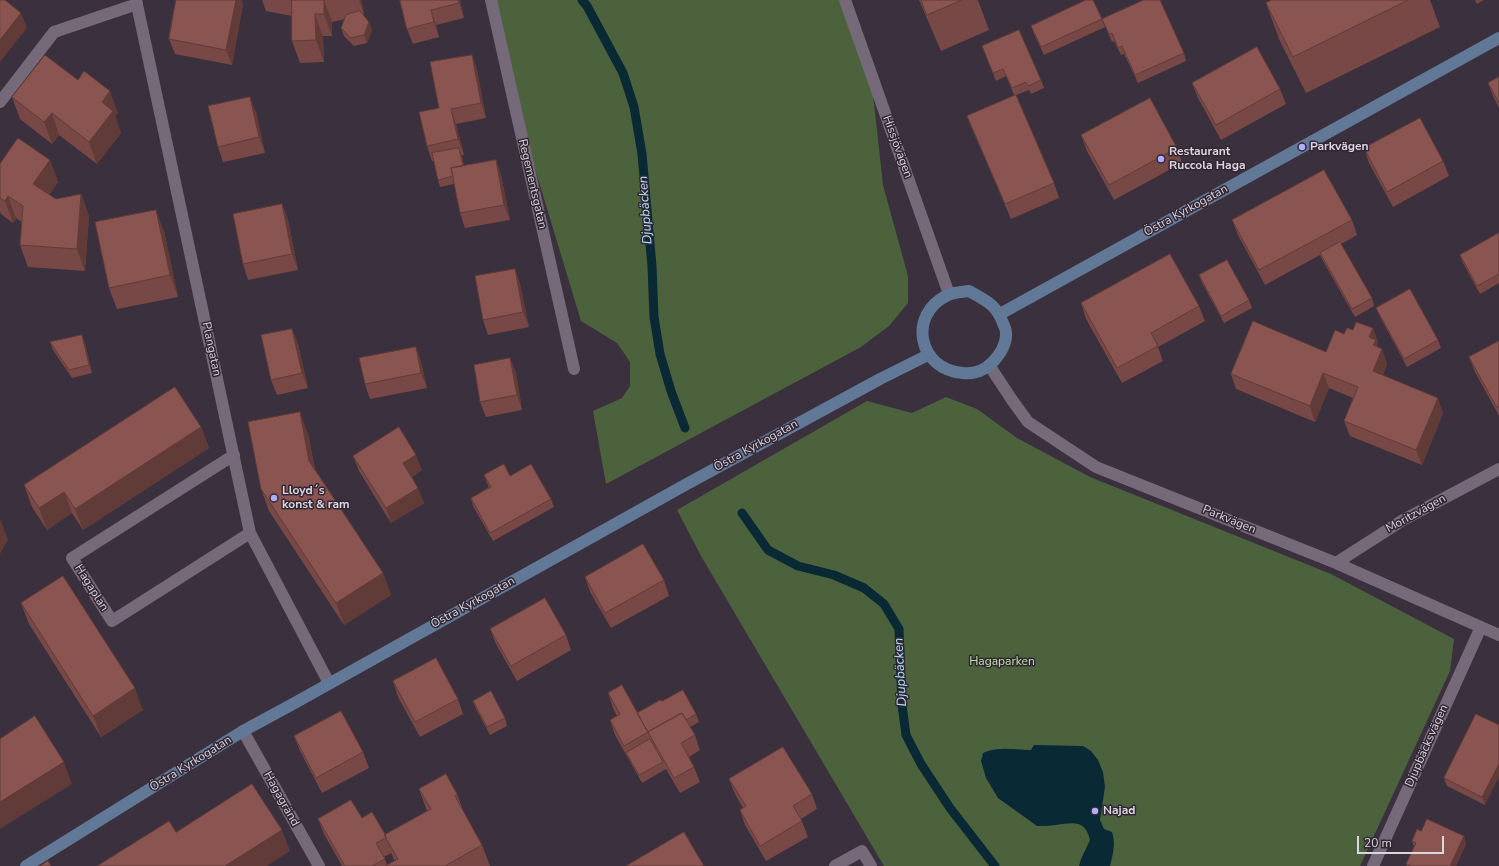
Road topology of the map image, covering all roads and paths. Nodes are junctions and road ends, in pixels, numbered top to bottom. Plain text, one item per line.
1 (491, 0) edge
2 (845, 0) edge
3 (137, 2) edge
4 (1499, 38) edge
5 (0, 102) edge
6 (949, 294) junction
7 (1000, 314) junction
8 (928, 355) junction
9 (989, 365) junction
10 (574, 369) dead end
11 (234, 455) junction
12 (1499, 469) edge
13 (250, 533) junction
14 (1336, 563) junction
15 (1481, 627) junction
16 (1499, 634) edge
17 (329, 683) junction
18 (243, 732) junction
19 (26, 866) edge
20 (319, 866) edge
21 (835, 866) edge
22 (871, 866) edge
23 (1372, 866) edge

1 - 10 street, Regementsgatan
2 - 6 street, Hissjövägen
3 - 5 street
3 - 11 street, Plangatan
4 - 7 street, Östra Kyrkogatan
6 - 7 street
6 - 8 street
7 - 9 street
8 - 9 street
8 - 17 street, Östra Kyrkogatan
9 - 14 street, Parkvägen
11 - 13 street, Plangatan
11 - 13 street, Hagaplan
12 - 14 street, Moritzvägen
13 - 17 street, Plangatan
14 - 15 street, Parkvägen
15 - 16 street, Parkvägen
15 - 23 street, Djupbäcksvägen
17 - 18 street, Östra Kyrkogatan
18 - 19 street, Östra Kyrkogatan
18 - 20 street, Hagagränd
21 - 22 street

